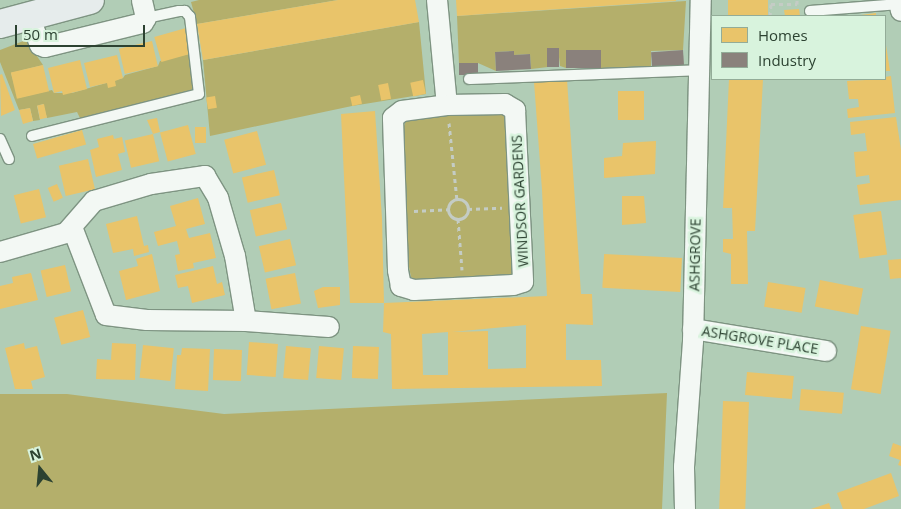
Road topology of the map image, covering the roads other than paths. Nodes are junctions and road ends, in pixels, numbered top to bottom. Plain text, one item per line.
1 (90, 0) edge
2 (437, 0) edge
3 (701, 0) edge
4 (900, 5) edge
5 (144, 9) edge
6 (810, 11) dead end
7 (29, 15) junction
8 (0, 24) edge
9 (699, 70) junction
10 (468, 79) dead end
11 (447, 105) junction
12 (32, 136) dead end
13 (0, 139) edge
14 (9, 159) dead end
15 (72, 227) junction
16 (0, 252) edge
17 (246, 321) junction
18 (329, 327) dead end
19 (693, 329) junction
20 (826, 351) dead end
21 (685, 509) edge

1 - 7 main road
2 - 11 street
3 - 9 street, ASHGROVE
4 - 6 lane
5 - 7 street
5 - 12 lane
7 - 8 main road
9 - 10 lane
9 - 19 street, ASHGROVE
11 - 11 street, WINDSOR GARDENS
13 - 14 lane
15 - 16 street
15 - 17 street
15 - 17 street
17 - 18 street
19 - 20 street, ASHGROVE PLACE
19 - 21 street, ASHGROVE

